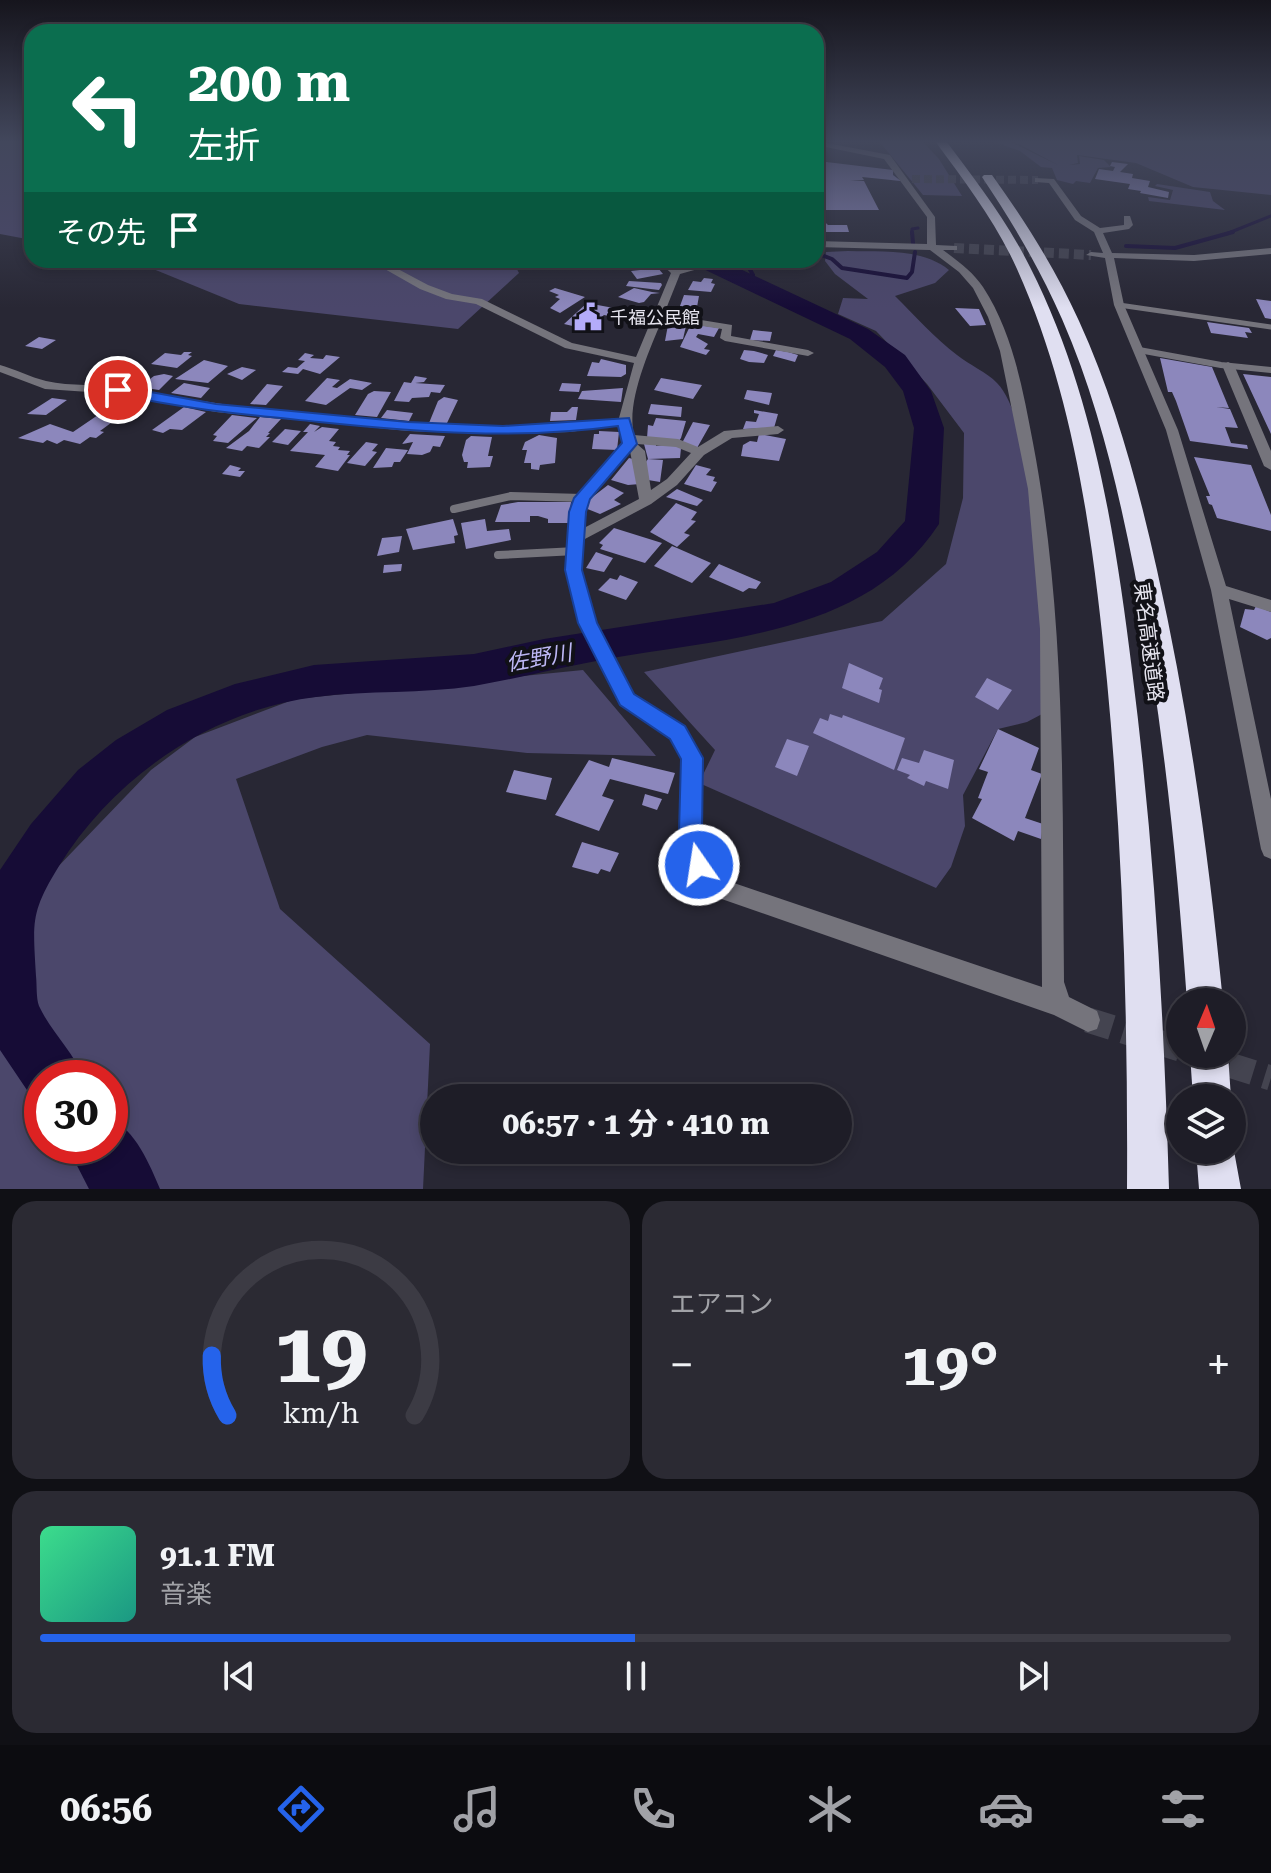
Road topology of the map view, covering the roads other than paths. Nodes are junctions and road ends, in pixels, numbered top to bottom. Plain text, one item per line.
1 (919, 196) edge
2 (984, 196) edge
3 (1002, 196) edge
4 (1062, 196) edge
5 (1127, 218) dead end
6 (1098, 231) junction
7 (824, 244) edge
8 (932, 247) junction
9 (954, 248) tunnel mouth
10 (1271, 251) edge
11 (1091, 255) tunnel mouth
12 (1109, 256) junction
13 (389, 268) edge
14 (677, 268) edge
15 (694, 268) edge
16 (683, 271) junction
17 (1119, 305) junction
18 (658, 316) junction
19 (1271, 327) edge
20 (1139, 350) junction
21 (808, 353) dead end
22 (640, 361) junction
23 (1228, 365) junction
24 (0, 368) edge
25 (1271, 370) edge
26 (624, 421) junction
27 (778, 430) dead end
28 (629, 441) junction
29 (699, 452) junction
30 (1271, 466) edge
31 (582, 498) junction
32 (646, 501) junction
33 (454, 509) dead end
34 (577, 544) junction
35 (498, 555) dead end
36 (1219, 590) junction
37 (1271, 606) edge
38 (1265, 783) edge
39 (1271, 849) edge
40 (1204, 988) edge
41 (1060, 1005) junction
42 (1088, 1020) tunnel mouth
43 (1217, 1164) edge
44 (1148, 1189) edge
45 (1220, 1189) edge

1 - 8 street
2 - 44 highway, 東名高速道路
3 - 40 highway, 東名高速道路
4 - 6 street
5 - 6 street
6 - 12 street
7 - 8 street
8 - 9 street
8 - 41 street
10 - 12 street
11 - 12 street
12 - 17 street
13 - 22 street
14 - 16 street
15 - 16 street
16 - 18 street
17 - 19 lane
17 - 20 street
18 - 21 street
18 - 22 street
20 - 23 lane
20 - 36 street
22 - 26 street
23 - 25 lane
23 - 30 street
24 - 26 street
26 - 28 street
27 - 29 street
28 - 29 street
28 - 31 street
28 - 32 street
29 - 32 street
31 - 33 lane
31 - 34 street
32 - 34 street
34 - 35 lane
34 - 41 street
36 - 37 street
36 - 38 street
38 - 39 street
41 - 42 street
43 - 45 highway

